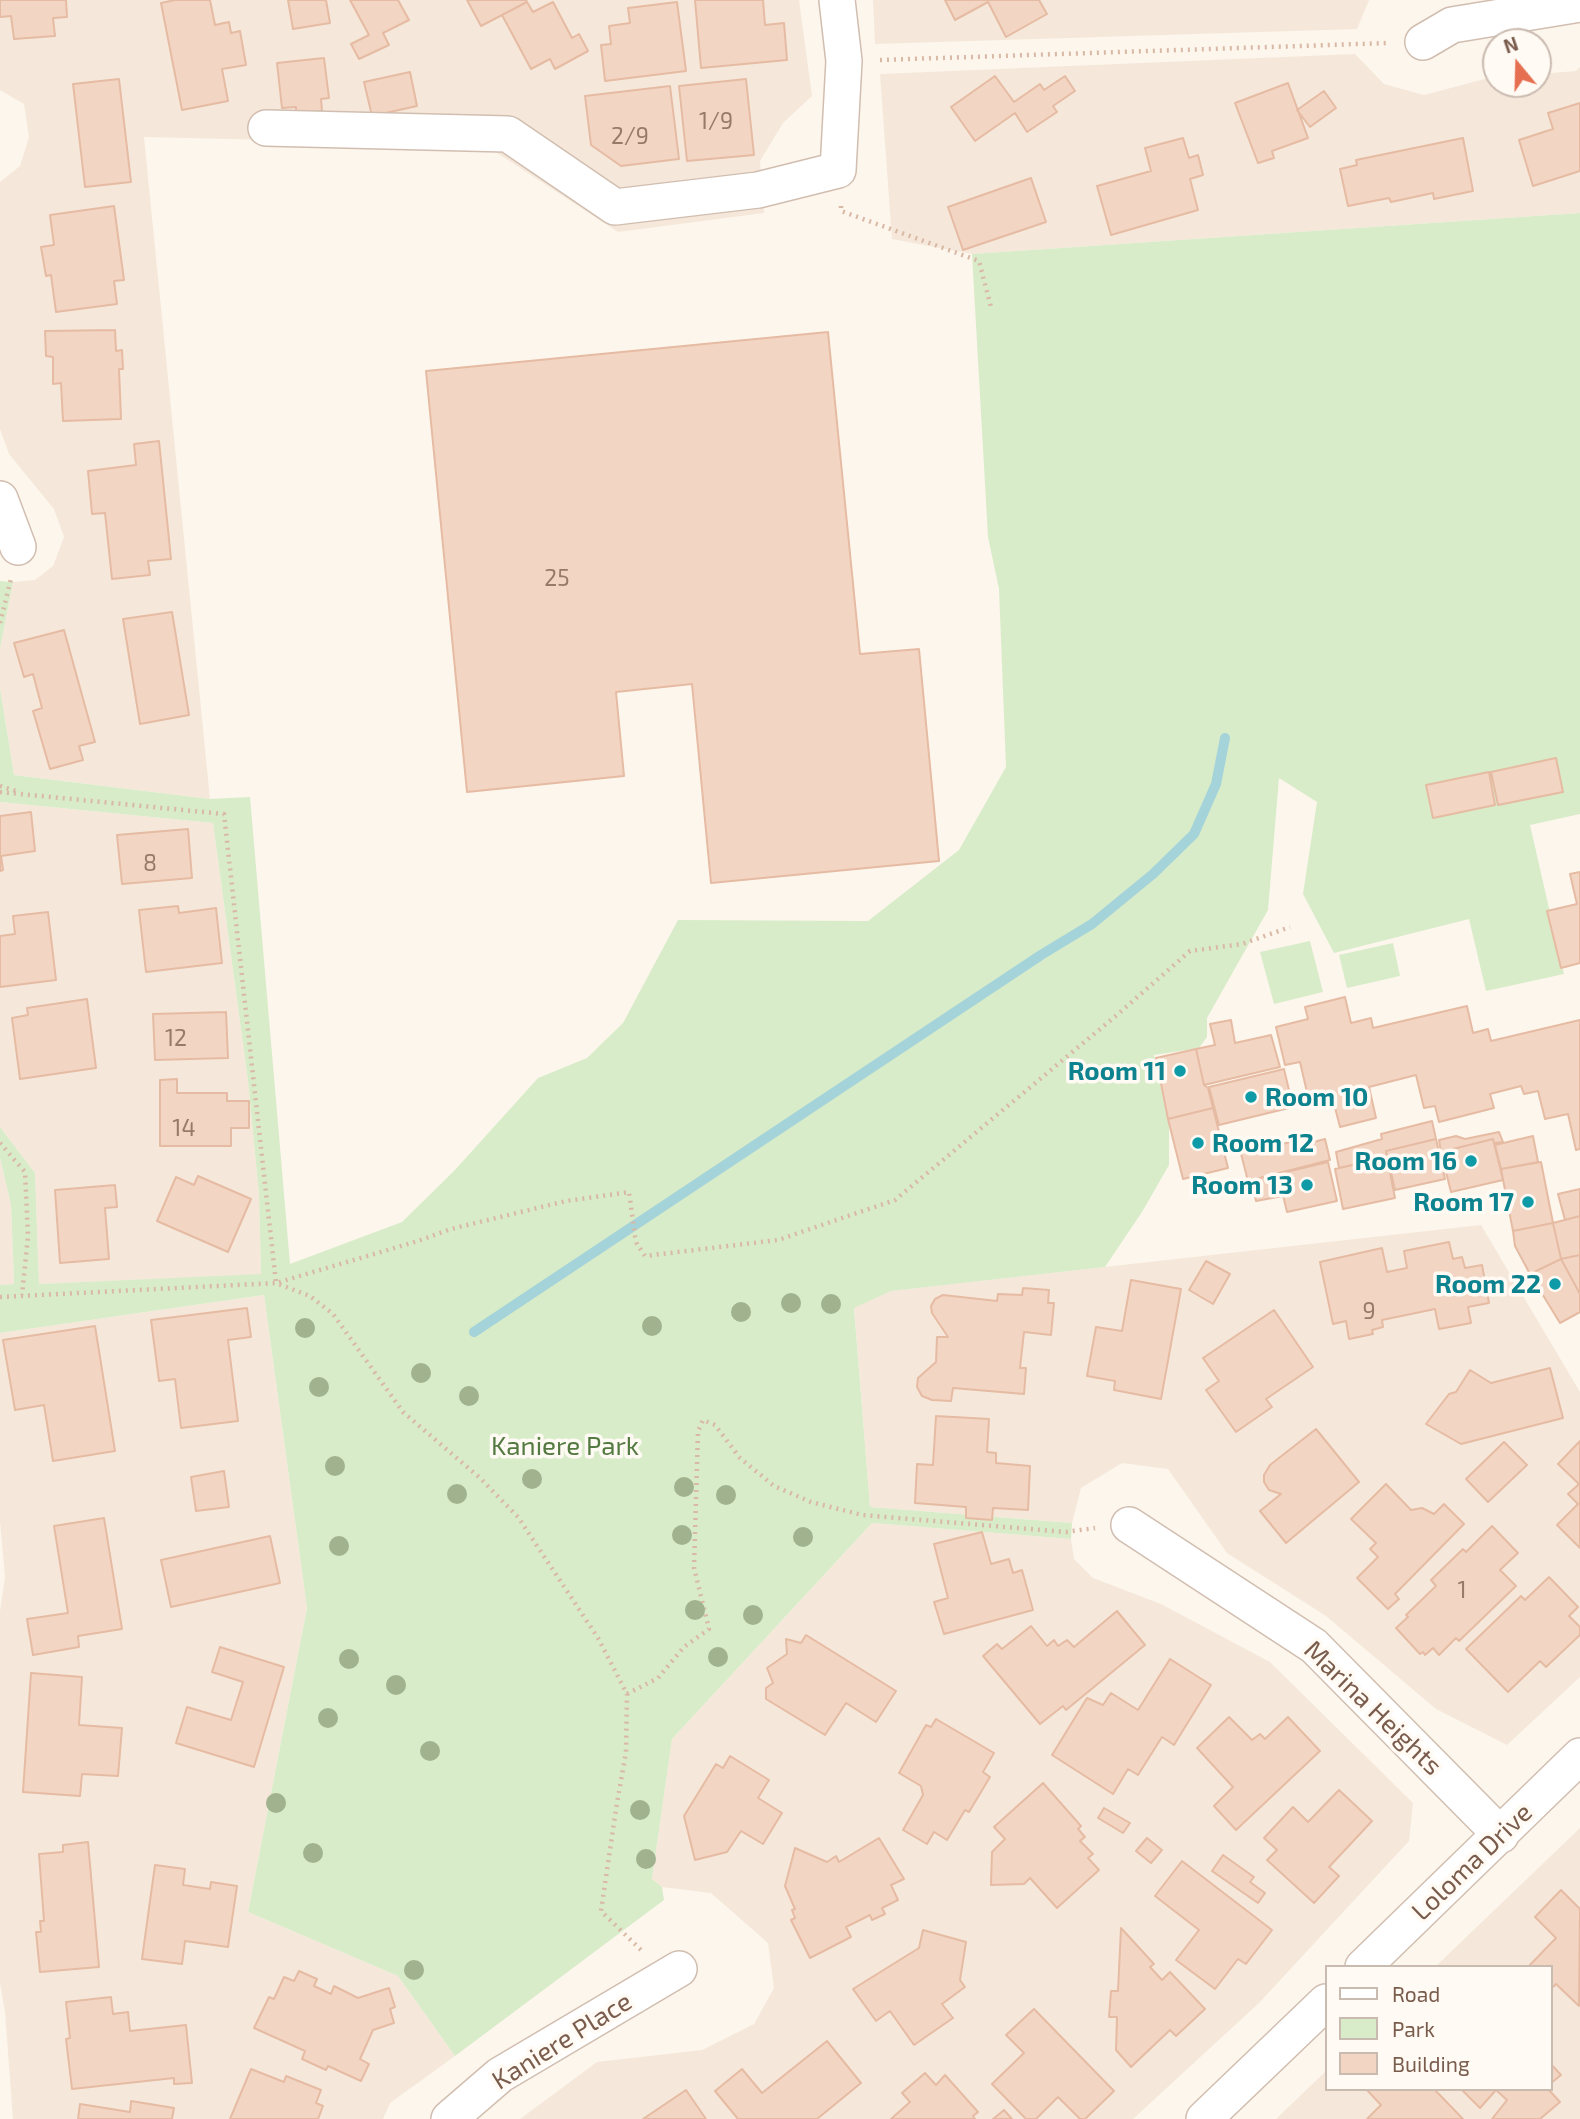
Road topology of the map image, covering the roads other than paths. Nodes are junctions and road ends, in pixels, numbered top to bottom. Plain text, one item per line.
1 (837, 0) edge
2 (1580, 4) edge
3 (1423, 42) road end
4 (266, 128) dead end
5 (0, 499) edge
6 (18, 547) road end
7 (1129, 1525) road end
8 (1580, 1756) edge
9 (1501, 1835) junction
10 (1365, 1965) edge
11 (679, 1969) road end
12 (1324, 2004) edge
13 (449, 2119) edge
14 (1204, 2119) edge

1 - 4 street
2 - 3 street
5 - 6 street
7 - 9 street, Marina Heights
8 - 9 street, Loloma Drive
9 - 10 street, Loloma Drive
11 - 13 street, Kaniere Place
12 - 14 street

